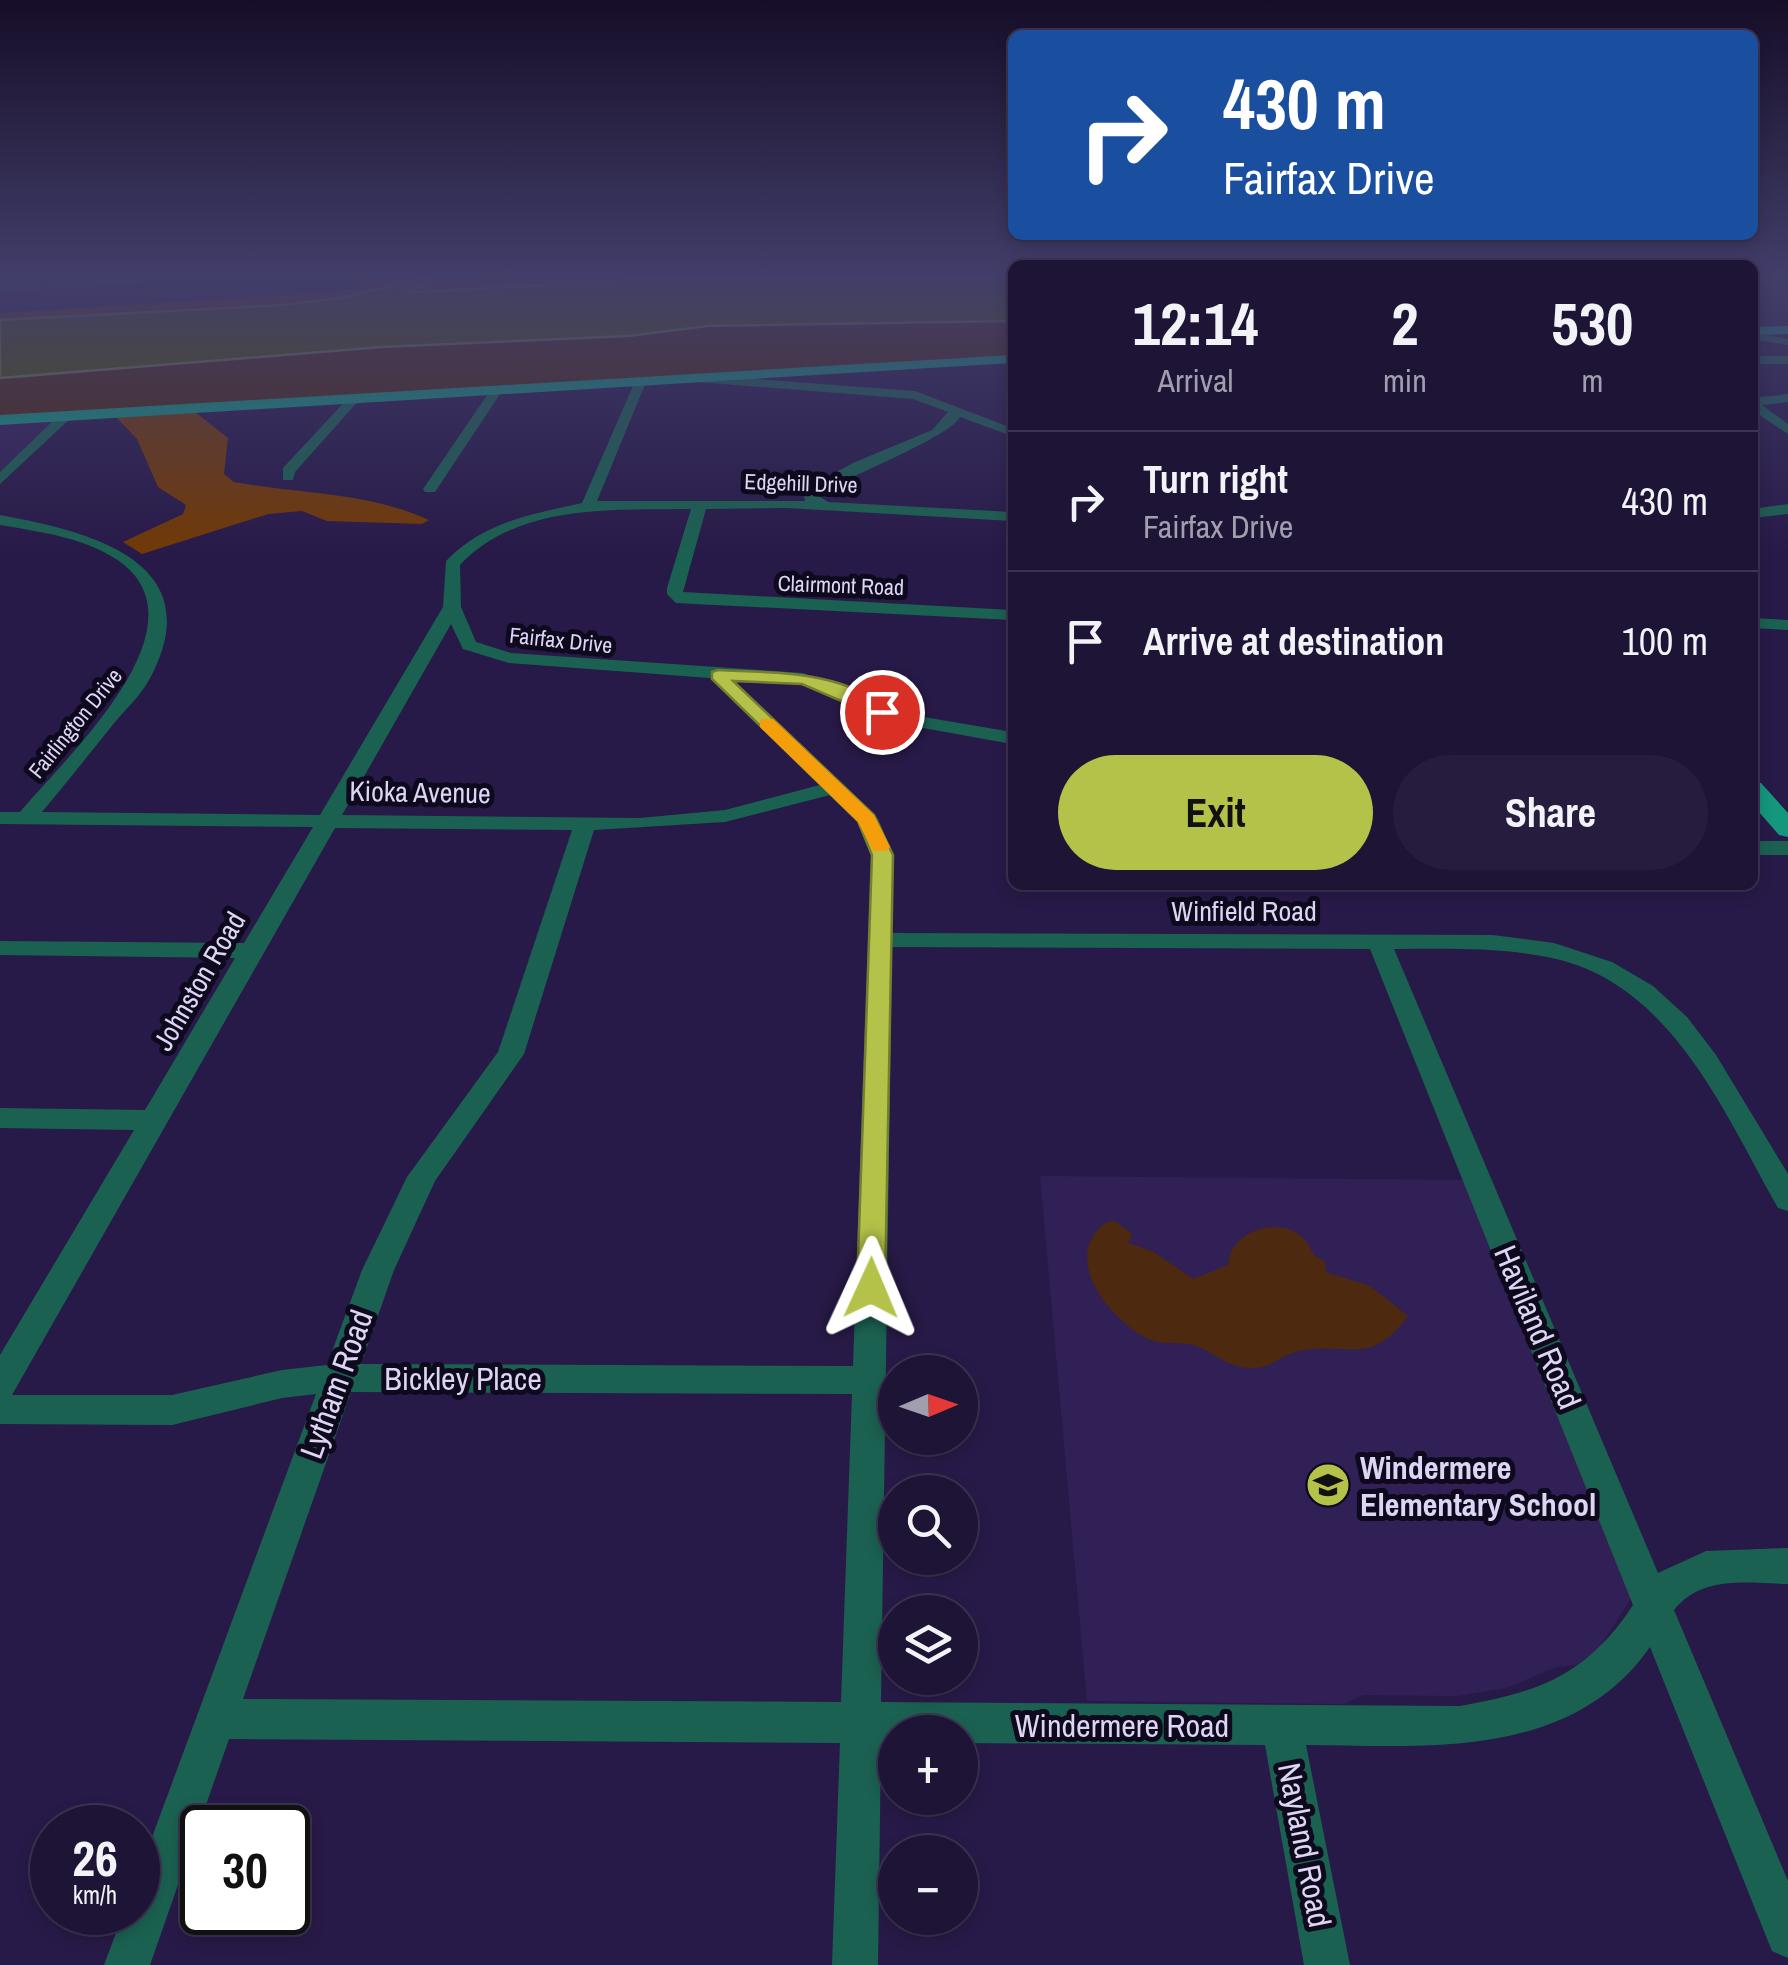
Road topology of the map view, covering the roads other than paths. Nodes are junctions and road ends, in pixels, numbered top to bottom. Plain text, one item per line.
1 (838, 371) edge
2 (703, 379) junction
3 (640, 382) junction
4 (496, 391) junction
5 (1788, 398) edge
6 (354, 400) junction
7 (1758, 402) edge
8 (1758, 405) edge
9 (956, 409) junction
10 (66, 416) junction
11 (0, 420) edge
12 (1005, 430) edge
13 (1788, 430) edge
14 (936, 433) junction
15 (288, 477) dead end
16 (0, 480) edge
17 (430, 489) dead end
18 (808, 493) junction
19 (700, 504) junction
20 (756, 504) junction
21 (588, 506) junction
22 (827, 506) junction
23 (1008, 517) edge
24 (0, 520) edge
25 (452, 607) junction
26 (1008, 615) edge
27 (1758, 623) edge
28 (1788, 624) edge
29 (718, 676) junction
30 (1008, 737) edge
31 (835, 788) junction
32 (1758, 795) edge
33 (0, 818) edge
34 (26, 818) junction
35 (327, 820) junction
36 (584, 824) junction
37 (1788, 829) edge
38 (1758, 848) edge
39 (1788, 848) edge
40 (879, 940) junction
41 (1379, 942) junction
42 (0, 948) edge
43 (251, 951) junction
44 (0, 1118) edge
45 (153, 1120) junction
46 (1788, 1200) edge
47 (4, 1371) edge
48 (338, 1378) junction
49 (869, 1380) junction
50 (0, 1409) edge
51 (1788, 1566) edge
52 (1654, 1608) junction
53 (217, 1718) junction
54 (860, 1724) junction
55 (1282, 1725) junction
56 (1788, 1935) edge
57 (127, 1965) edge
58 (855, 1965) edge
59 (1328, 1965) edge

1 - 2 main road
2 - 3 main road
2 - 9 street
3 - 4 main road
3 - 21 street
4 - 6 main road
4 - 17 street
5 - 7 street
6 - 10 main road
6 - 15 street
8 - 13 street
9 - 12 street
9 - 14 street
10 - 11 main road
10 - 16 street
12 - 14 street
14 - 18 street
18 - 20 street
18 - 22 street
19 - 20 street, Edgehill Drive
19 - 21 street, Edgehill Drive
19 - 26 street, Clairmont Road
20 - 22 street, Edgehill Drive
21 - 25 street
22 - 23 street, Edgehill Drive
24 - 34 street, Fairlington Drive
25 - 29 street, Fairfax Drive
25 - 35 street, Johnston Road
27 - 28 street
29 - 30 street, Fairfax Drive
29 - 31 street
31 - 36 street, Kioka Avenue
31 - 40 street
32 - 37 main road
33 - 34 street, Kioka Avenue
34 - 35 street, Kioka Avenue
35 - 36 street, Kioka Avenue
35 - 43 street, Johnston Road
36 - 48 street, Lytham Road
38 - 39 street
40 - 41 street, Winfield Road
40 - 49 street
41 - 46 street, Winfield Road
41 - 52 street, Haviland Road
42 - 43 street
43 - 45 street, Johnston Road
44 - 45 street
45 - 47 street, Johnston Road
48 - 49 street, Bickley Place
48 - 50 street, Bickley Place
48 - 53 street, Lytham Road
49 - 54 street
51 - 52 street, Windermere Road
52 - 55 street, Windermere Road
52 - 56 street, Haviland Road
53 - 54 street, Windermere Road
53 - 57 street, Lytham Road
54 - 55 street, Windermere Road
54 - 58 street
55 - 59 street, Nayland Road

